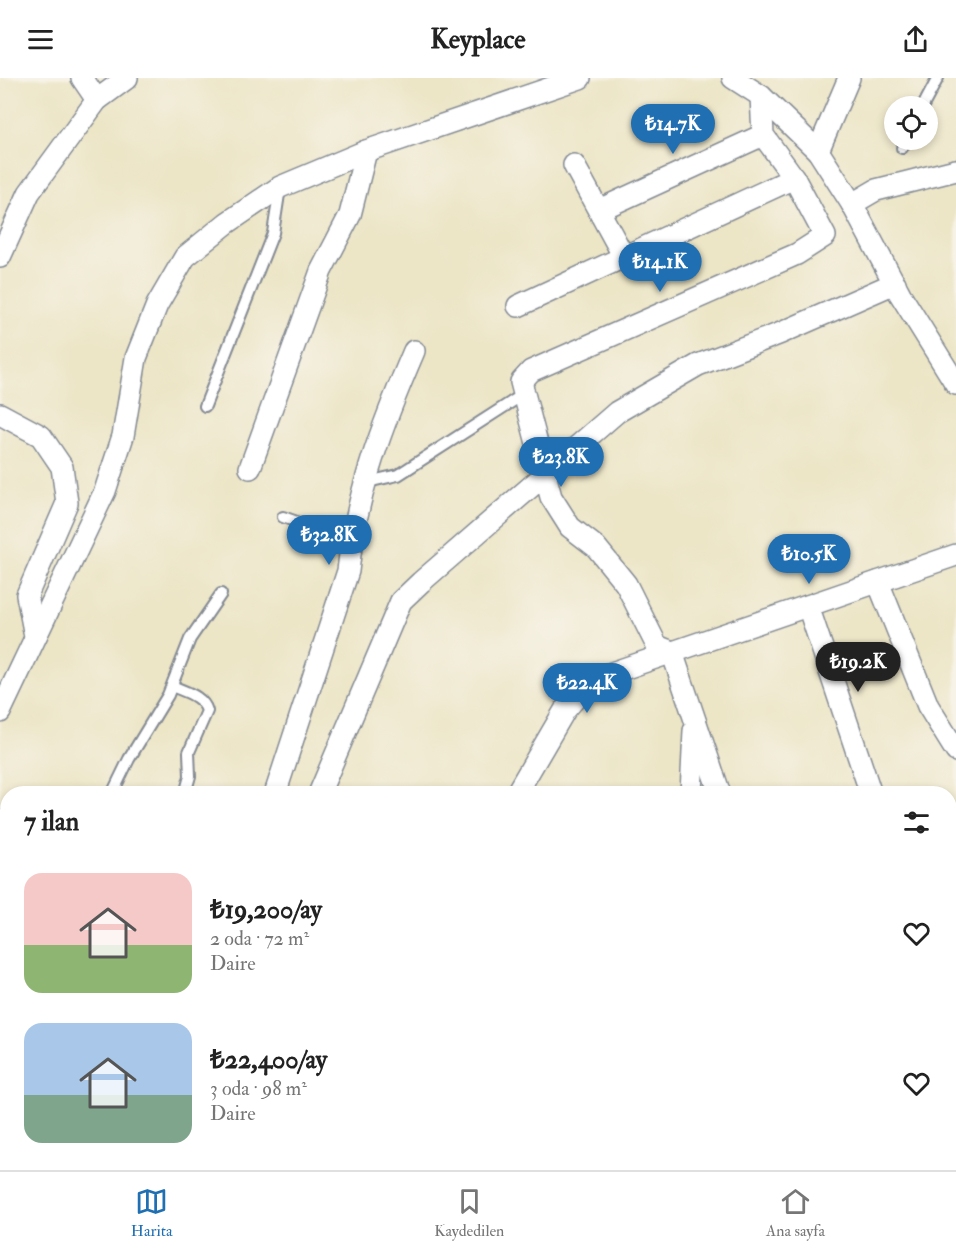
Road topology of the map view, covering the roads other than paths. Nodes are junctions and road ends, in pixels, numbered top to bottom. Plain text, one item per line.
1 (82, 78) edge
2 (127, 78) edge
3 (580, 78) edge
4 (733, 78) edge
5 (849, 78) edge
6 (938, 78) edge
7 (761, 96) junction
8 (928, 96) edge
9 (97, 100) junction
10 (763, 135) junction
11 (366, 151) junction
12 (818, 151) junction
13 (574, 165) dead end
14 (956, 170) edge
15 (794, 178) junction
16 (280, 188) junction
17 (852, 204) junction
18 (598, 210) junction
19 (0, 257) edge
20 (624, 257) junction
21 (896, 283) junction
22 (518, 306) dead end
23 (414, 351) dead end
24 (956, 384) edge
25 (524, 394) junction
26 (205, 405) dead end
27 (0, 414) edge
28 (250, 468) dead end
29 (546, 475) junction
30 (363, 483) junction
31 (283, 517) dead end
32 (351, 541) junction
33 (956, 555) edge
34 (878, 582) junction
35 (221, 594) dead end
36 (808, 606) junction
37 (34, 636) junction
38 (672, 652) junction
39 (172, 686) junction
40 (0, 711) edge
41 (695, 718) junction
42 (956, 751) edge
43 (116, 786) edge
44 (187, 786) edge
45 (277, 786) edge
46 (322, 786) edge
47 (521, 786) edge
48 (691, 786) edge
49 (717, 786) edge
50 (868, 786) edge

1 - 9 street
2 - 9 street
3 - 11 street
4 - 7 street
5 - 12 street
6 - 8 lane
7 - 10 street
7 - 12 street
9 - 19 street
10 - 15 street
10 - 18 street
11 - 16 street
11 - 28 street
12 - 17 street
13 - 18 street
14 - 17 street
15 - 20 street
15 - 25 street
16 - 26 lane
16 - 37 street
17 - 21 street
18 - 20 street
20 - 22 street
21 - 24 street
21 - 29 street
23 - 30 street
25 - 29 street
25 - 30 lane
27 - 37 street
29 - 38 street
29 - 46 street
30 - 32 street
31 - 32 lane
32 - 45 street
33 - 34 street
34 - 36 street
34 - 42 street
35 - 39 lane
36 - 38 street
36 - 50 street
37 - 40 street
38 - 41 street
38 - 47 street
39 - 43 lane
39 - 44 lane
41 - 48 street
41 - 49 street

